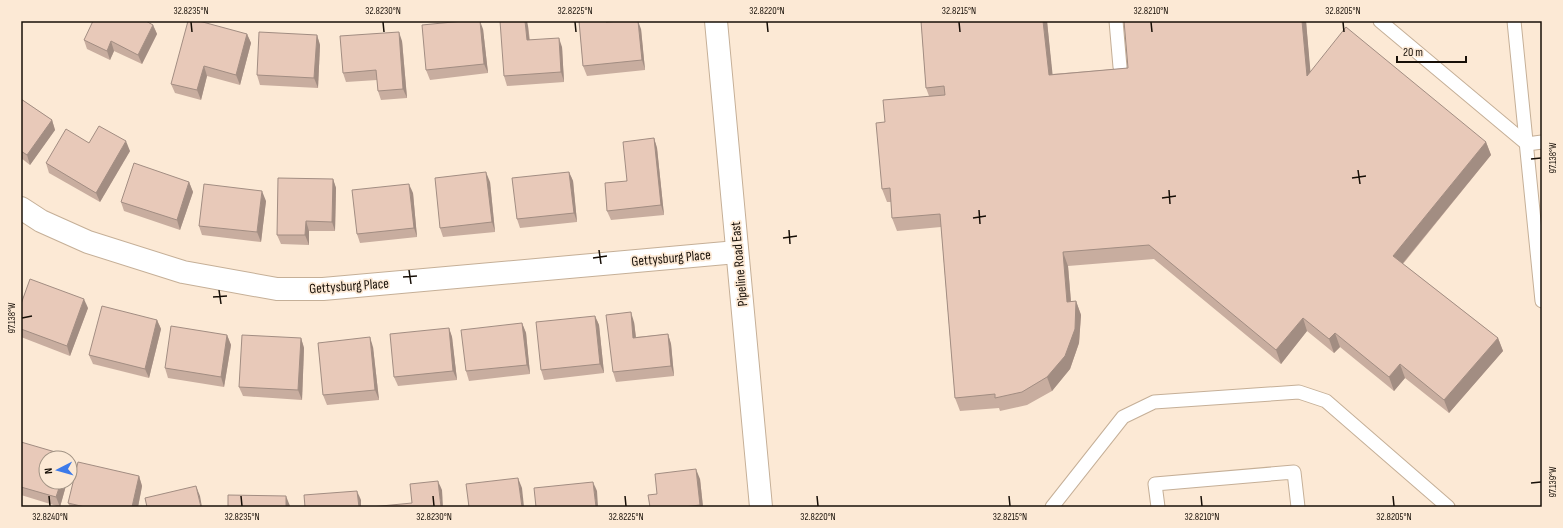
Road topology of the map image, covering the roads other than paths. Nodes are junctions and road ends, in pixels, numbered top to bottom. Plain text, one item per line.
1 (716, 21) edge
2 (1116, 21) edge
3 (1380, 21) edge
4 (1514, 21) edge
5 (1120, 67) edge
6 (1542, 142) edge
7 (1526, 144) junction
8 (21, 208) edge
9 (738, 252) junction
10 (1542, 301) edge
11 (761, 507) edge
12 (1052, 507) edge
13 (1158, 507) edge
14 (1298, 507) edge
15 (1448, 507) edge

1 - 9 street, Pipeline Road East
2 - 5 lane
3 - 7 lane
4 - 7 lane
6 - 7 lane
7 - 10 lane
8 - 9 street, Gettysburg Place
9 - 11 street, Pipeline Road East
12 - 15 lane
13 - 14 lane

